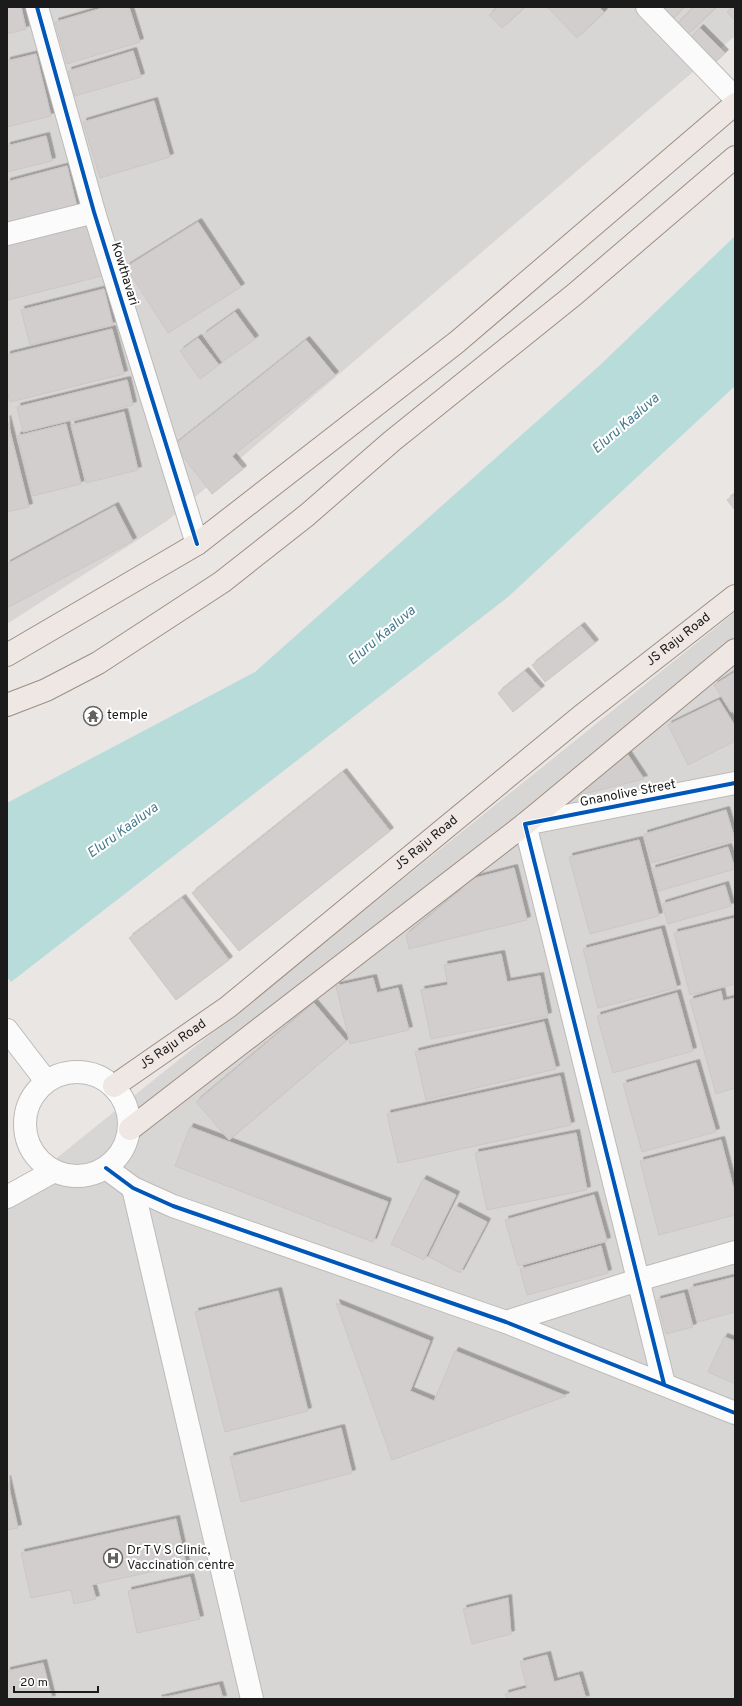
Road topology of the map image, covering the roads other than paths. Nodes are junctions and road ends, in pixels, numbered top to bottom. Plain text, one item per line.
1 (37, 7) edge
2 (647, 7) edge
3 (735, 98) edge
4 (735, 104) edge
5 (735, 157) edge
6 (94, 212) junction
7 (7, 234) edge
8 (197, 544) junction
9 (735, 596) edge
10 (735, 650) edge
11 (7, 655) edge
12 (7, 704) edge
13 (735, 783) edge
14 (525, 824) junction
15 (7, 1030) edge
16 (46, 1081) junction
17 (114, 1086) junction
18 (16, 1129) edge
19 (130, 1129) junction
20 (106, 1168) junction
21 (54, 1171) junction
22 (133, 1188) junction
23 (7, 1197) edge
24 (735, 1252) edge
25 (638, 1280) junction
26 (506, 1322) junction
27 (664, 1384) junction
28 (735, 1413) edge
29 (252, 1699) edge

1 - 6 street, Kowthavari
2 - 3 street
4 - 8 main road
5 - 12 main road
6 - 7 street
6 - 8 street, Kowthavari
8 - 11 main road
9 - 17 main road, JS Raju Road
10 - 14 main road
13 - 14 street, Gnanolive Street
14 - 19 main road
14 - 25 street
15 - 16 street
16 - 17 street
16 - 18 street
17 - 19 street
18 - 21 street
19 - 20 street
20 - 21 street
20 - 22 street
21 - 23 street
22 - 26 street
22 - 29 street
24 - 25 street
25 - 26 street
25 - 27 street
26 - 27 street
27 - 28 street

